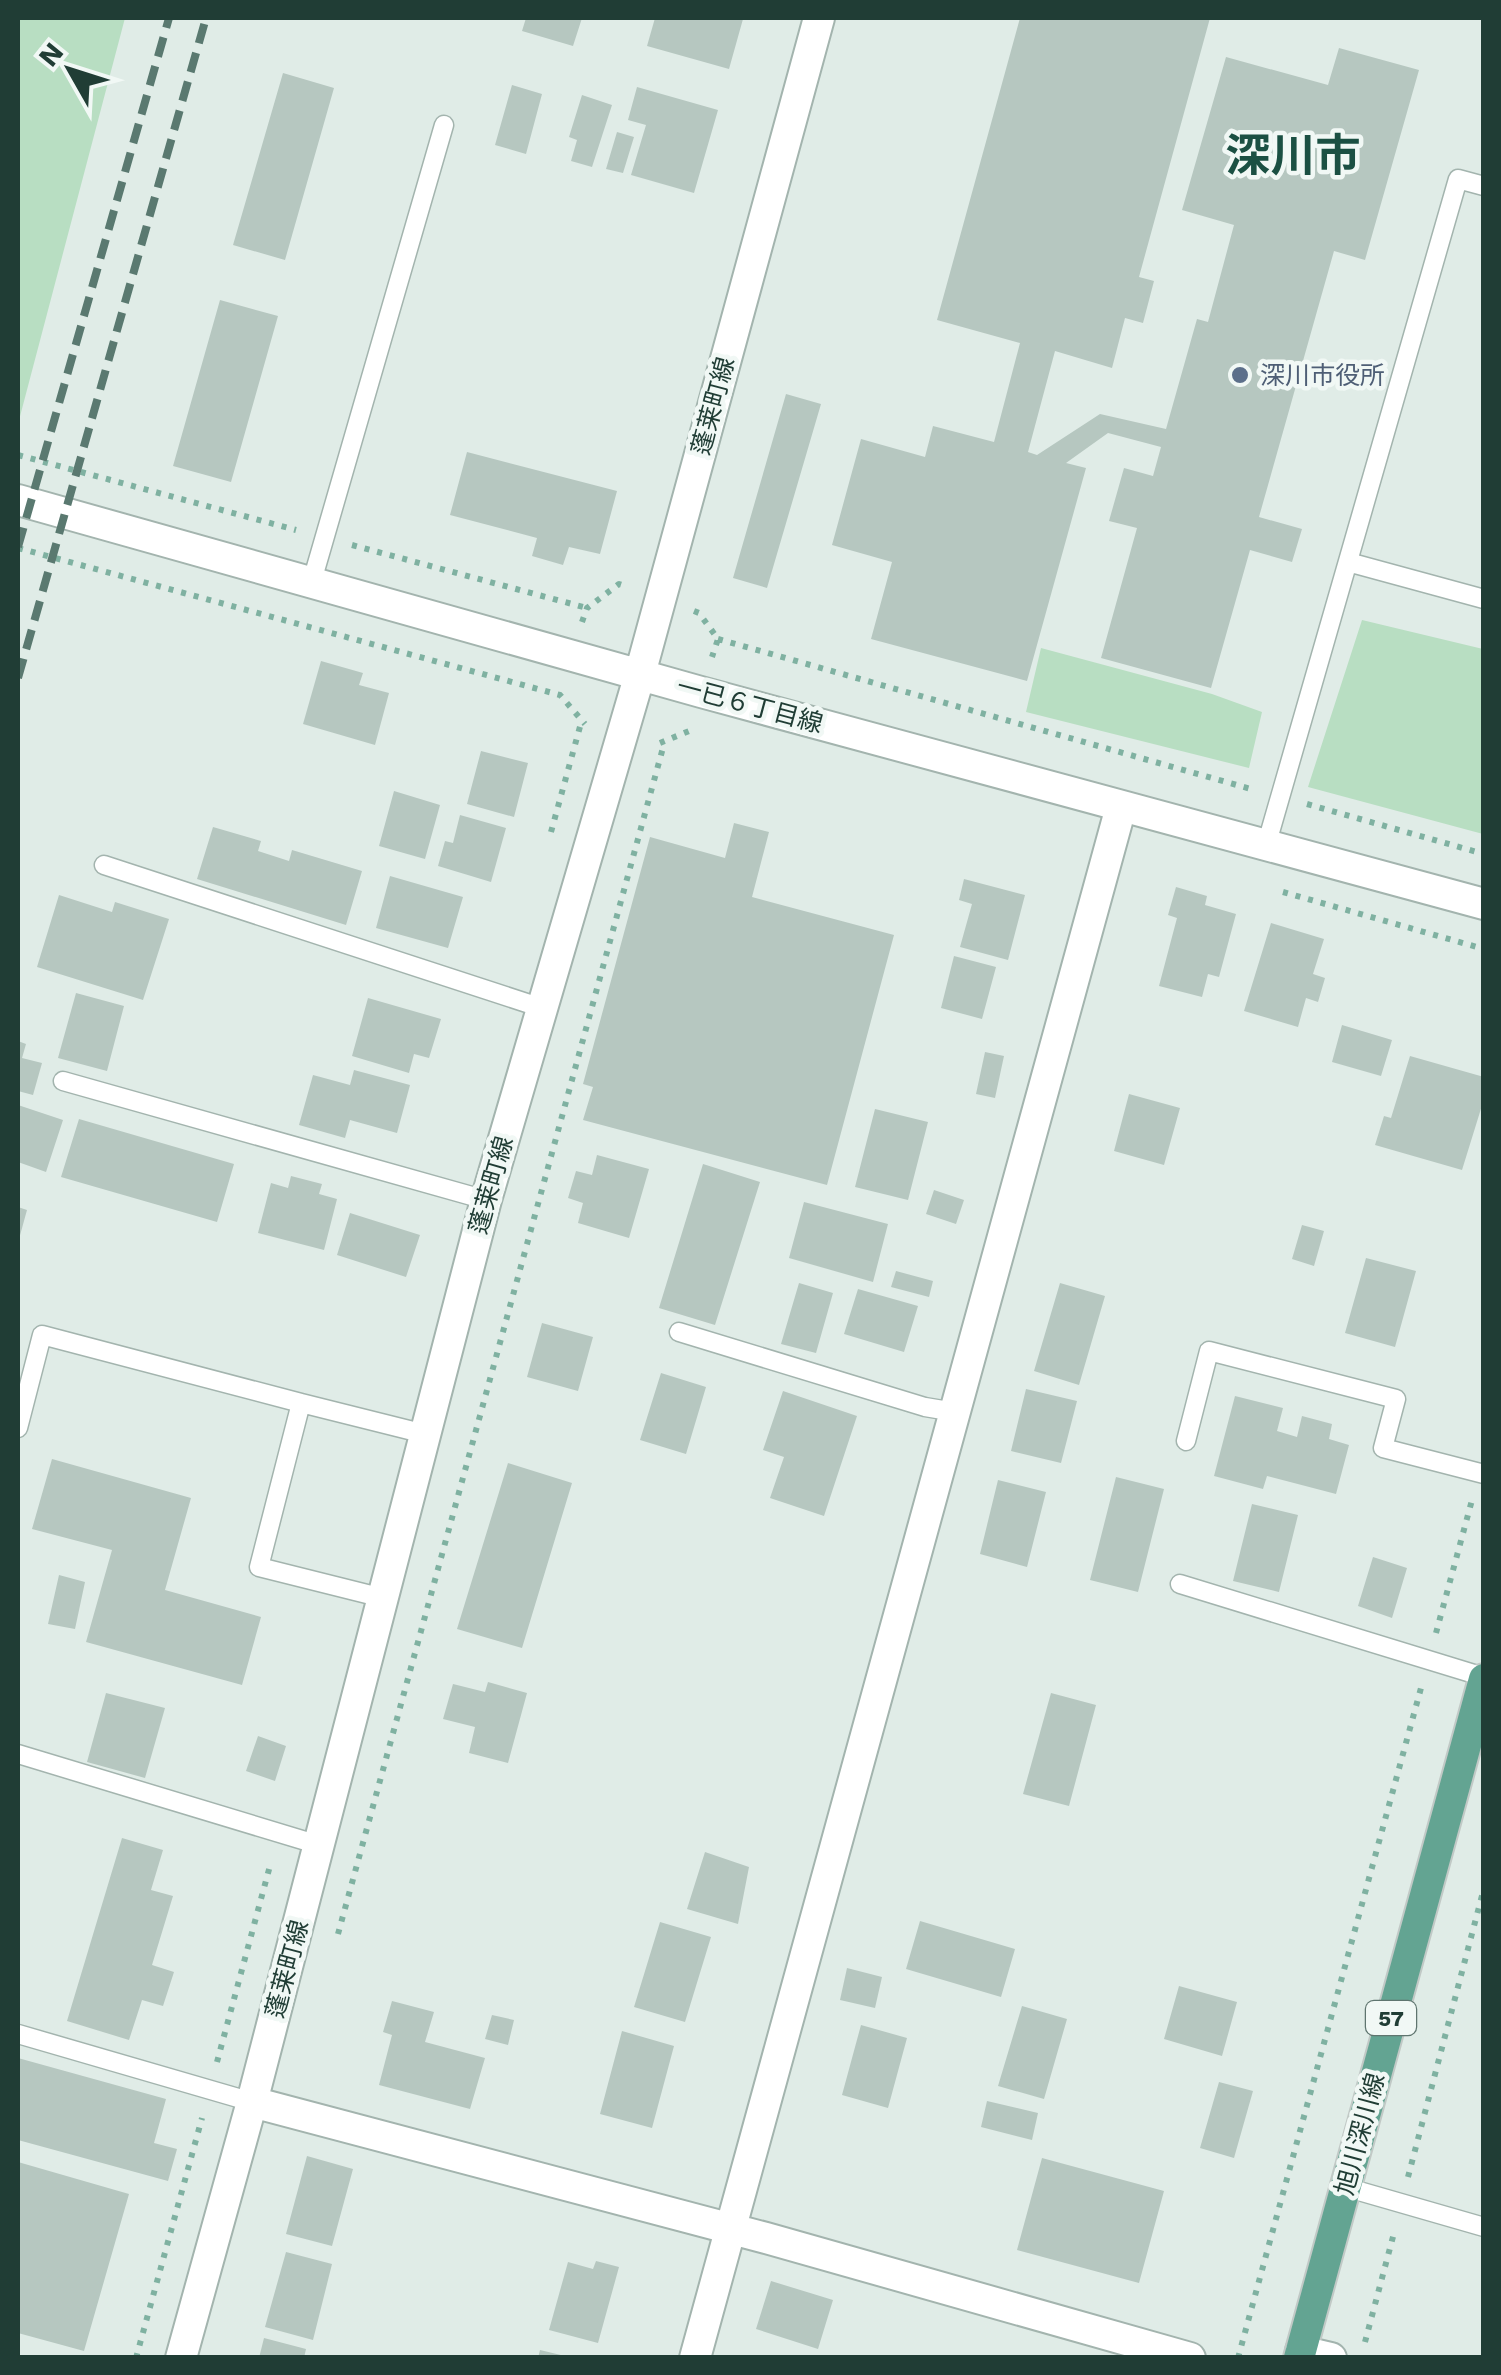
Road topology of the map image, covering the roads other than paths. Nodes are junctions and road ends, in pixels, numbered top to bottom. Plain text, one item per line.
1 (820, 18) edge
2 (444, 125) dead end
3 (1484, 186) edge
4 (18, 500) edge
5 (1348, 562) junction
6 (312, 580) junction
7 (1484, 599) edge
8 (640, 674) junction
9 (1121, 807) junction
10 (1266, 846) junction
11 (104, 865) dead end
12 (1484, 904) edge
13 (542, 1008) junction
14 (62, 1082) dead end
15 (486, 1200) junction
16 (679, 1332) dead end
17 (301, 1403) junction
18 (955, 1412) junction
19 (18, 1428) edge
20 (425, 1434) junction
21 (1186, 1441) dead end
22 (1481, 1473) edge
23 (1180, 1584) dead end
24 (383, 1598) junction
25 (1483, 1685) edge
26 (18, 1754) edge
27 (319, 1845) junction
28 (18, 2034) edge
29 (252, 2102) junction
30 (1345, 2187) junction
31 (1484, 2228) edge
32 (731, 2229) junction
33 (1300, 2354) edge
34 (181, 2358) edge
35 (695, 2358) edge
36 (1190, 2358) edge
37 (1331, 2358) edge

1 - 8 street, 蓬莱町線
2 - 6 lane
3 - 5 lane
4 - 6 street, 一已６丁目線
5 - 7 lane
5 - 10 lane
6 - 8 street, 一已６丁目線
8 - 9 street, 一已６丁目線
8 - 13 street, 蓬莱町線
9 - 10 street, 一已６丁目線
9 - 18 street
10 - 12 street, 一已６丁目線
11 - 13 lane
13 - 15 street, 蓬莱町線
14 - 15 lane
15 - 20 street, 蓬莱町線
16 - 18 lane
17 - 19 lane
17 - 20 lane
17 - 24 lane
18 - 32 street
20 - 24 street, 蓬莱町線
21 - 22 lane
23 - 25 lane
24 - 27 street, 蓬莱町線
25 - 30 main road, 旭川深川線 / 57
26 - 27 lane
27 - 29 street, 蓬莱町線
28 - 29 lane
29 - 32 street
29 - 34 street, 蓬莱町線
30 - 31 lane
30 - 33 main road, 旭川深川線 / 57
32 - 35 street
32 - 36 street
33 - 37 street

